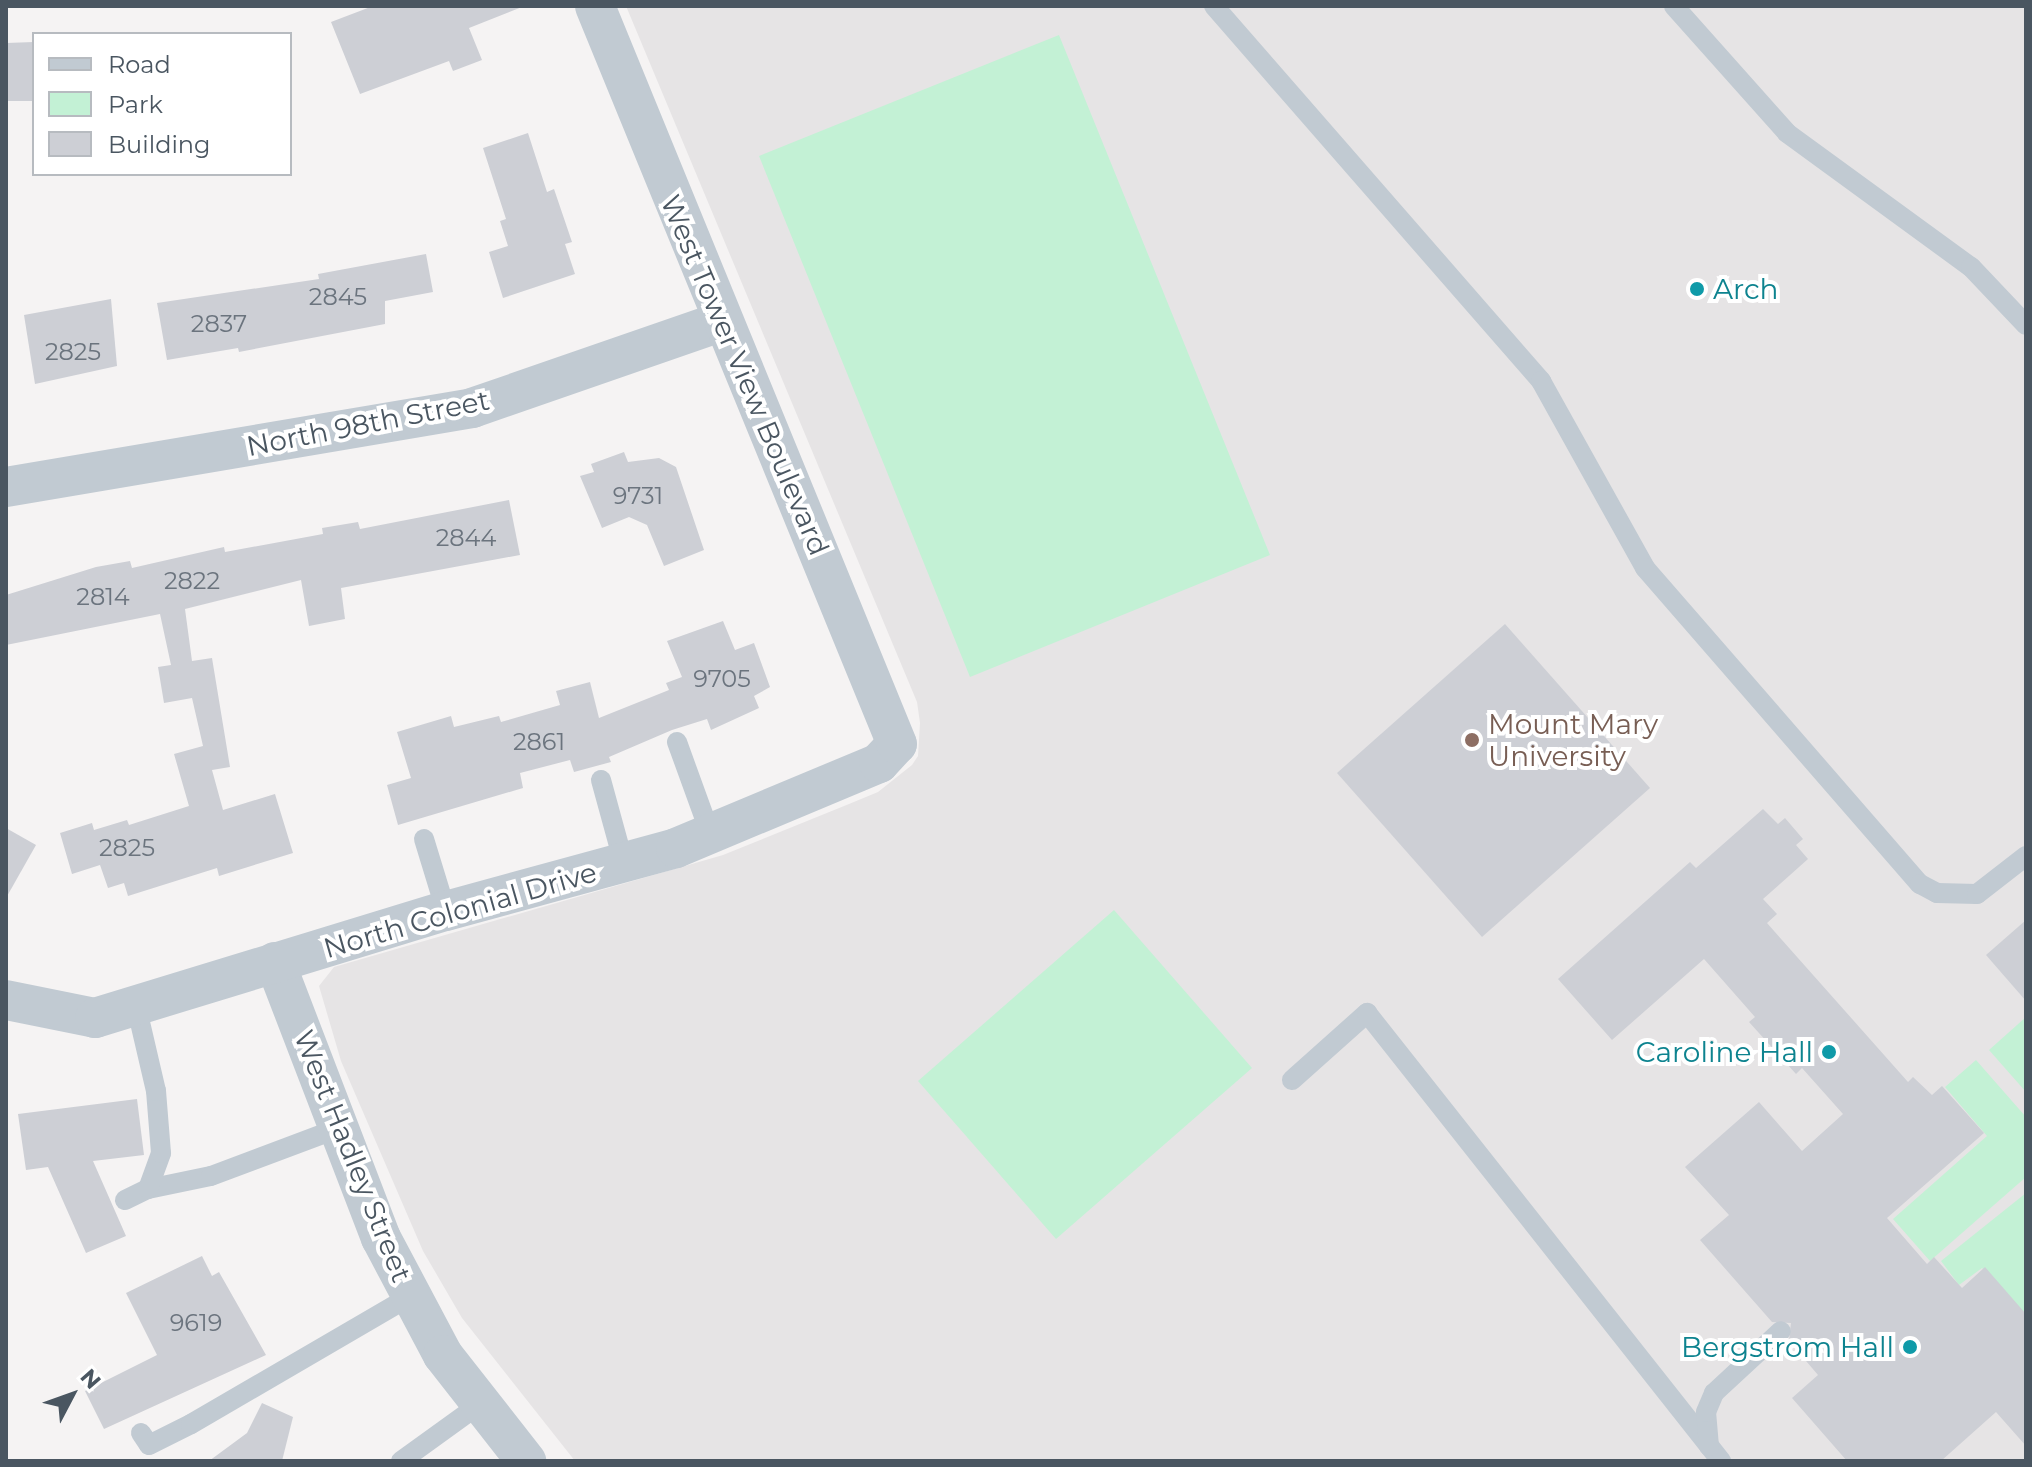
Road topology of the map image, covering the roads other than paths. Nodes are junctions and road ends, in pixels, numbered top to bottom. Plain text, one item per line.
1 (595, 6) edge
2 (1214, 6) edge
3 (1674, 6) edge
4 (721, 322) junction
5 (2026, 325) edge
6 (6, 487) edge
7 (677, 742) dead end
8 (897, 744) joint
9 (601, 780) dead end
10 (710, 833) junction
11 (424, 839) dead end
12 (2026, 856) edge
13 (624, 864) junction
14 (446, 911) junction
15 (275, 962) junction
16 (6, 1000) edge
17 (136, 1005) junction
18 (1292, 1080) dead end
19 (339, 1128) junction
20 (148, 1189) junction
21 (125, 1200) dead end
22 (411, 1296) junction
23 (1781, 1331) dead end
24 (480, 1404) junction
25 (141, 1433) dead end
26 (1715, 1453) edge
27 (517, 1458) edge
28 (401, 1461) edge

1 - 4 street, West Tower View Boulevard
2 - 12 lane
3 - 5 lane
4 - 6 street, North 98th Street
4 - 8 street, West Tower View Boulevard
7 - 10 lane
8 - 10 street, North Colonial Drive
9 - 13 lane
10 - 13 street, North Colonial Drive
11 - 14 lane
13 - 14 street, North Colonial Drive
14 - 15 street, North Colonial Drive
15 - 17 street, North Colonial Drive
15 - 19 street, West Hadley Street
16 - 17 street, North Colonial Drive
17 - 20 lane
18 - 26 lane
19 - 20 lane
19 - 22 street, West Hadley Street
20 - 21 lane
22 - 24 street, West Hadley Street
22 - 25 lane
23 - 26 lane
24 - 27 street, West Hadley Street
24 - 28 lane

